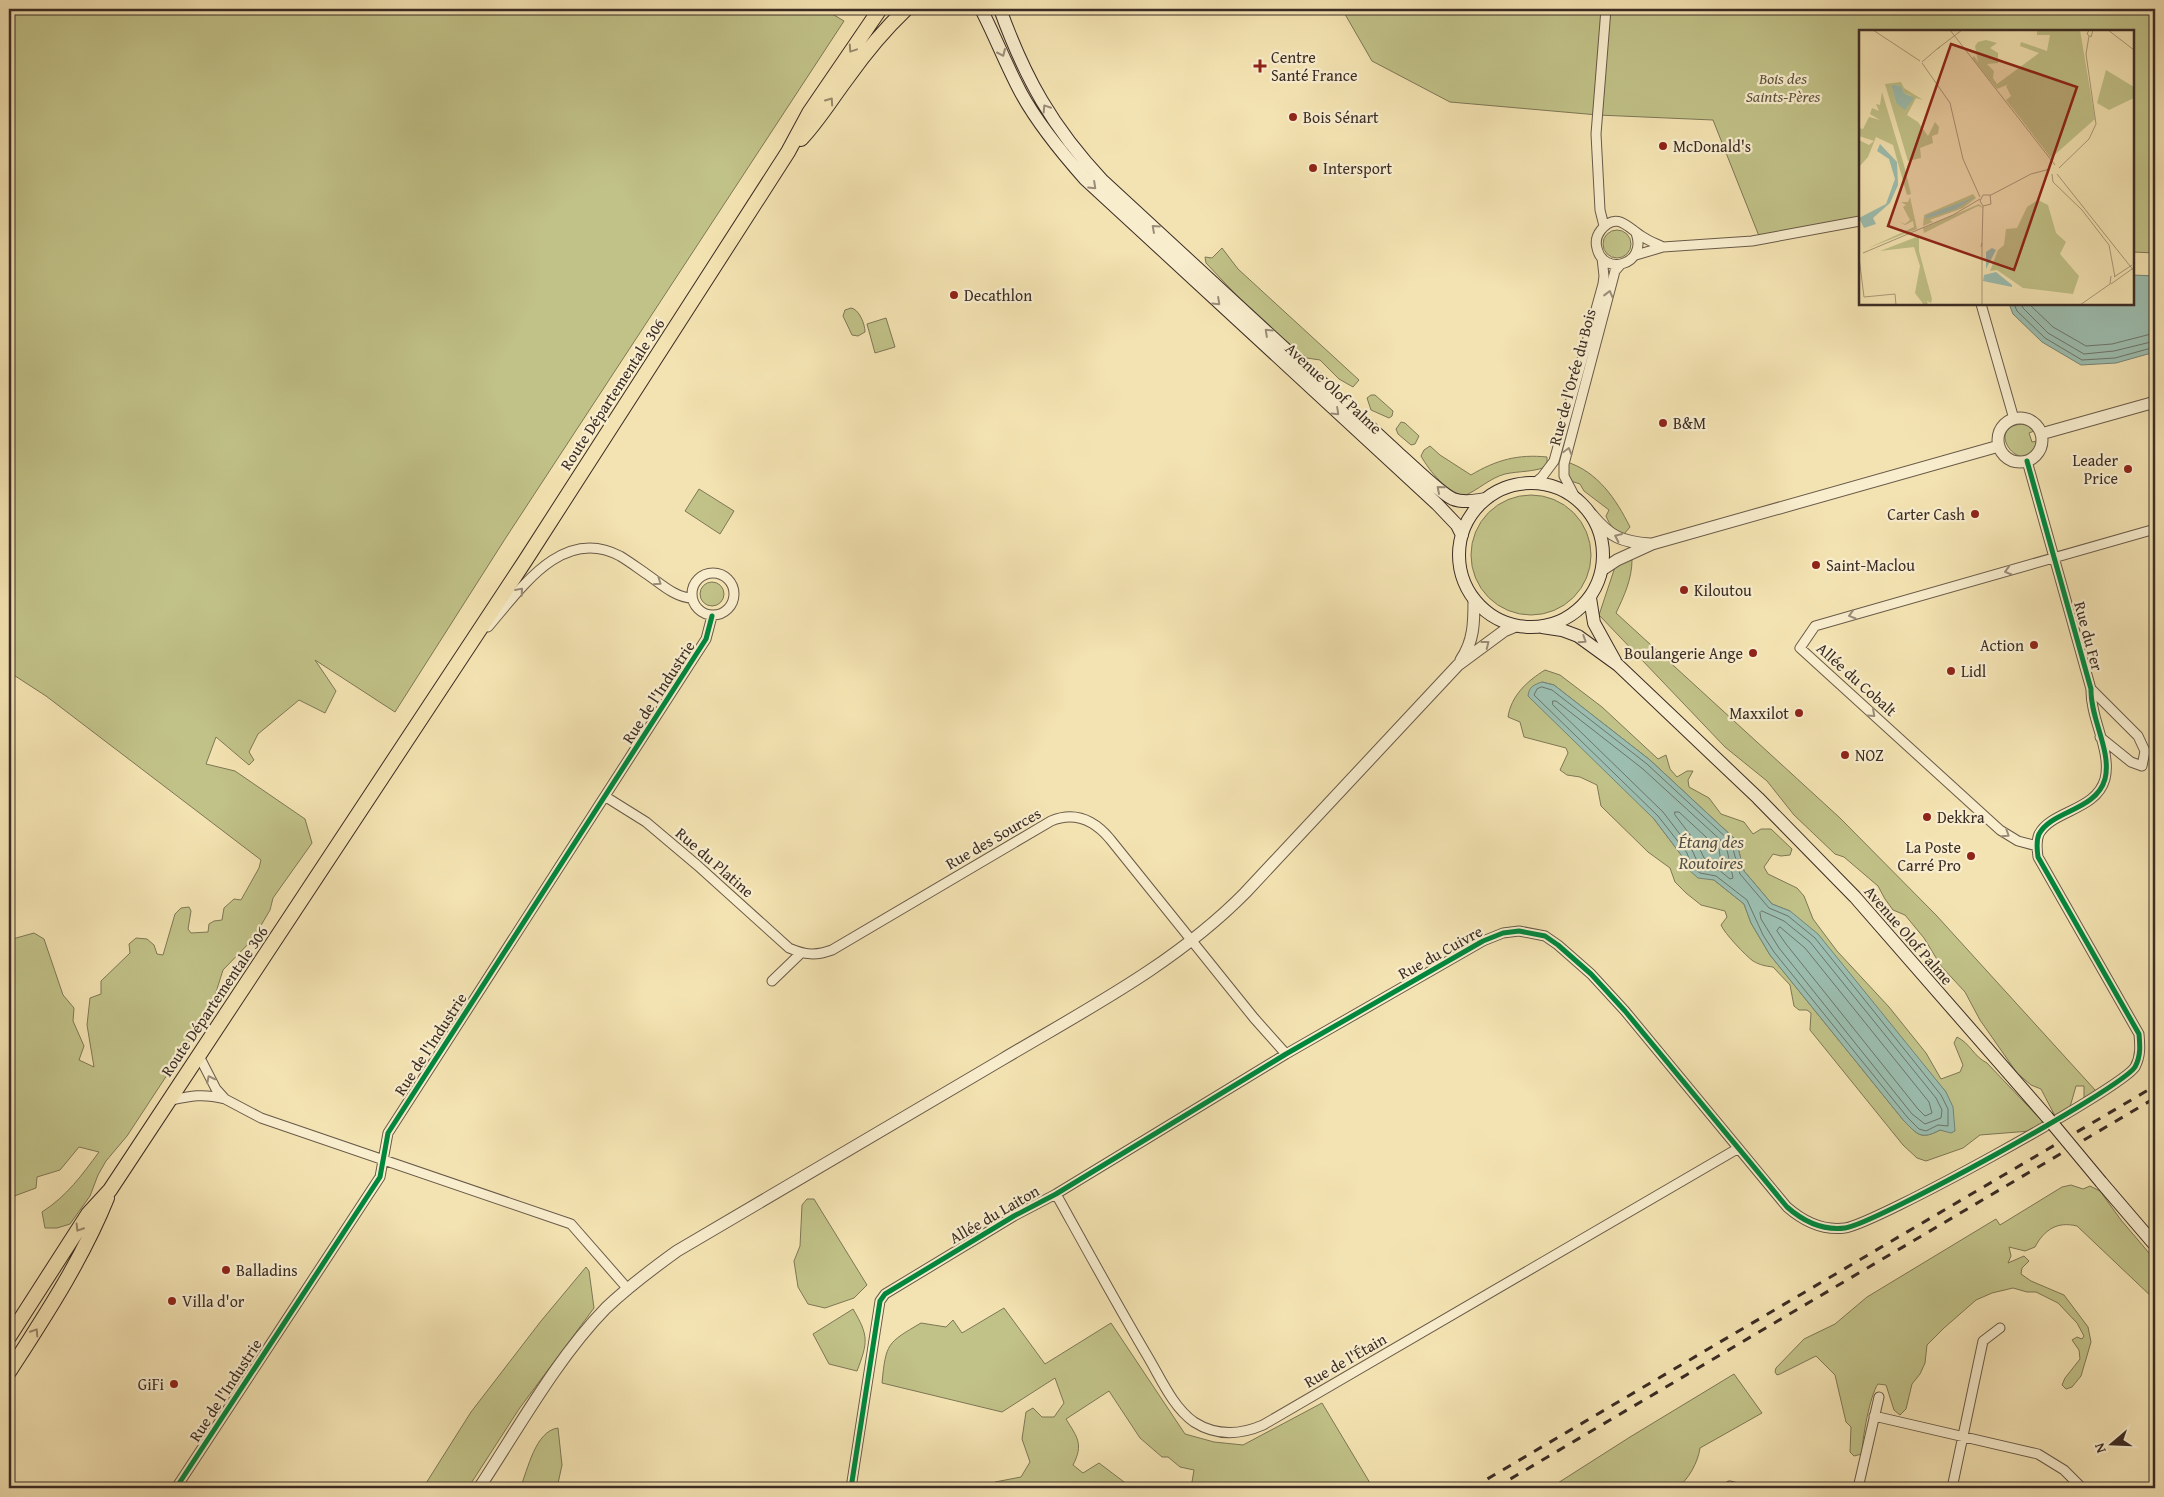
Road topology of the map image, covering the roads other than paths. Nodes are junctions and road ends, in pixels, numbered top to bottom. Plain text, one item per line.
1 (880, 9) edge
2 (906, 9) edge
3 (981, 9) edge
4 (1000, 9) edge
5 (1606, 9) edge
6 (788, 152) junction
7 (1859, 221) edge
8 (1604, 226) junction
9 (1636, 233) junction
10 (1663, 247) junction
11 (1636, 254) junction
12 (1602, 258) junction
13 (1186, 264) junction
14 (1621, 264) junction
15 (1981, 305) edge
16 (2155, 402) edge
17 (2014, 419) junction
18 (2042, 434) junction
19 (1999, 446) junction
20 (2027, 461) junction
21 (1536, 482) junction
22 (1575, 497) junction
23 (1485, 499) junction
24 (1592, 515) junction
25 (2155, 529) edge
26 (1462, 535) junction
27 (1652, 544) junction
28 (2055, 558) junction
29 (1602, 570) junction
30 (692, 598) junction
31 (1590, 598) junction
32 (1474, 600) junction
33 (712, 616) junction
34 (1516, 626) junction
35 (1542, 627) junction
36 (464, 654) junction
37 (1458, 665) junction
38 (1618, 665) junction
39 (2091, 689) junction
40 (2100, 737) junction
41 (606, 797) junction
42 (2037, 846) junction
43 (1193, 941) junction
44 (801, 953) junction
45 (772, 980) dead end
46 (1286, 1054) junction
47 (199, 1056) junction
48 (225, 1099) junction
49 (167, 1101) junction
50 (1737, 1148) junction
51 (383, 1158) junction
52 (110, 1190) junction
53 (1056, 1194) junction
54 (2155, 1244) edge
55 (627, 1288) junction
56 (2000, 1328) dead end
57 (9, 1337) edge
58 (9, 1372) edge
59 (1880, 1397) dead end
60 (1874, 1416) junction
61 (1963, 1437) junction
62 (176, 1488) edge
63 (479, 1488) edge
64 (852, 1488) edge
65 (1729, 1488) edge
66 (1738, 1488) edge
67 (1858, 1488) edge
68 (1952, 1488) edge
69 (2082, 1488) edge

1 -> 6 main road, Route Départementale 306
6 -> 2 main road, Route Départementale 306
3 -> 13 main road
13 -> 4 main road
5 - 8 street
6 - 36 main road, Route Départementale 306
7 - 10 street
8 - 9 street
8 - 12 street
9 - 10 street
9 - 11 street
10 - 11 street
11 - 14 street
12 - 14 street
12 - 21 street, Rue de l'Orée du Bois
23 -> 13 main road, Avenue Olof Palme
13 -> 26 main road, Avenue Olof Palme
22 -> 14 street, Rue de l'Orée du Bois
15 - 17 street
16 - 18 street
17 - 18 street
17 - 19 street
18 - 20 street
19 - 20 street
19 - 27 street
20 - 28 street, Rue du Fer
21 - 22 main road
21 - 23 main road
22 - 24 main road
23 - 26 main road
27 -> 24 street
24 - 29 main road
25 - 28 street
26 - 32 main road
27 - 29 street
28 - 39 street, Rue du Fer
28 -> 42 street, Allée du Cobalt
29 - 31 main road
30 - 33 street
30 - 33 street
36 -> 30 street
31 - 35 main road
31 - 38 main road, Avenue Olof Palme
32 - 34 main road
32 - 37 street
33 - 41 street, Rue de l'Industrie
34 - 35 main road
37 -> 34 street
35 -> 38 main road, Avenue Olof Palme
36 - 47 main road, Route Départementale 306
37 - 43 street
38 - 54 main road, Avenue Olof Palme, bridge
39 - 40 street, Rue du Fer
39 - 40 street
40 - 42 street, Rue du Fer
41 - 44 street, Rue du Platine
41 - 51 street, Rue de l'Industrie
42 - 50 street, Rue du Cuivre
43 - 44 street, Rue des Sources
43 - 46 street, Rue des Sources
43 - 55 street
44 - 45 street
46 - 50 street, Rue du Cuivre
46 - 53 street, Allée du Laiton
48 -> 47 street
47 - 49 main road, Route Départementale 306
48 - 49 street
48 - 51 street
49 - 52 main road, Route Départementale 306
50 - 53 street, Rue de l'Étain
51 - 55 street
51 - 62 street, Rue de l'Industrie
52 -> 57 main road, Route Départementale 306
58 -> 52 main road
53 - 64 street, Allée du Laiton
55 - 63 street
56 - 61 street
59 - 60 street
60 - 61 street
60 - 67 street
61 - 68 street
61 - 69 street
65 - 66 street

